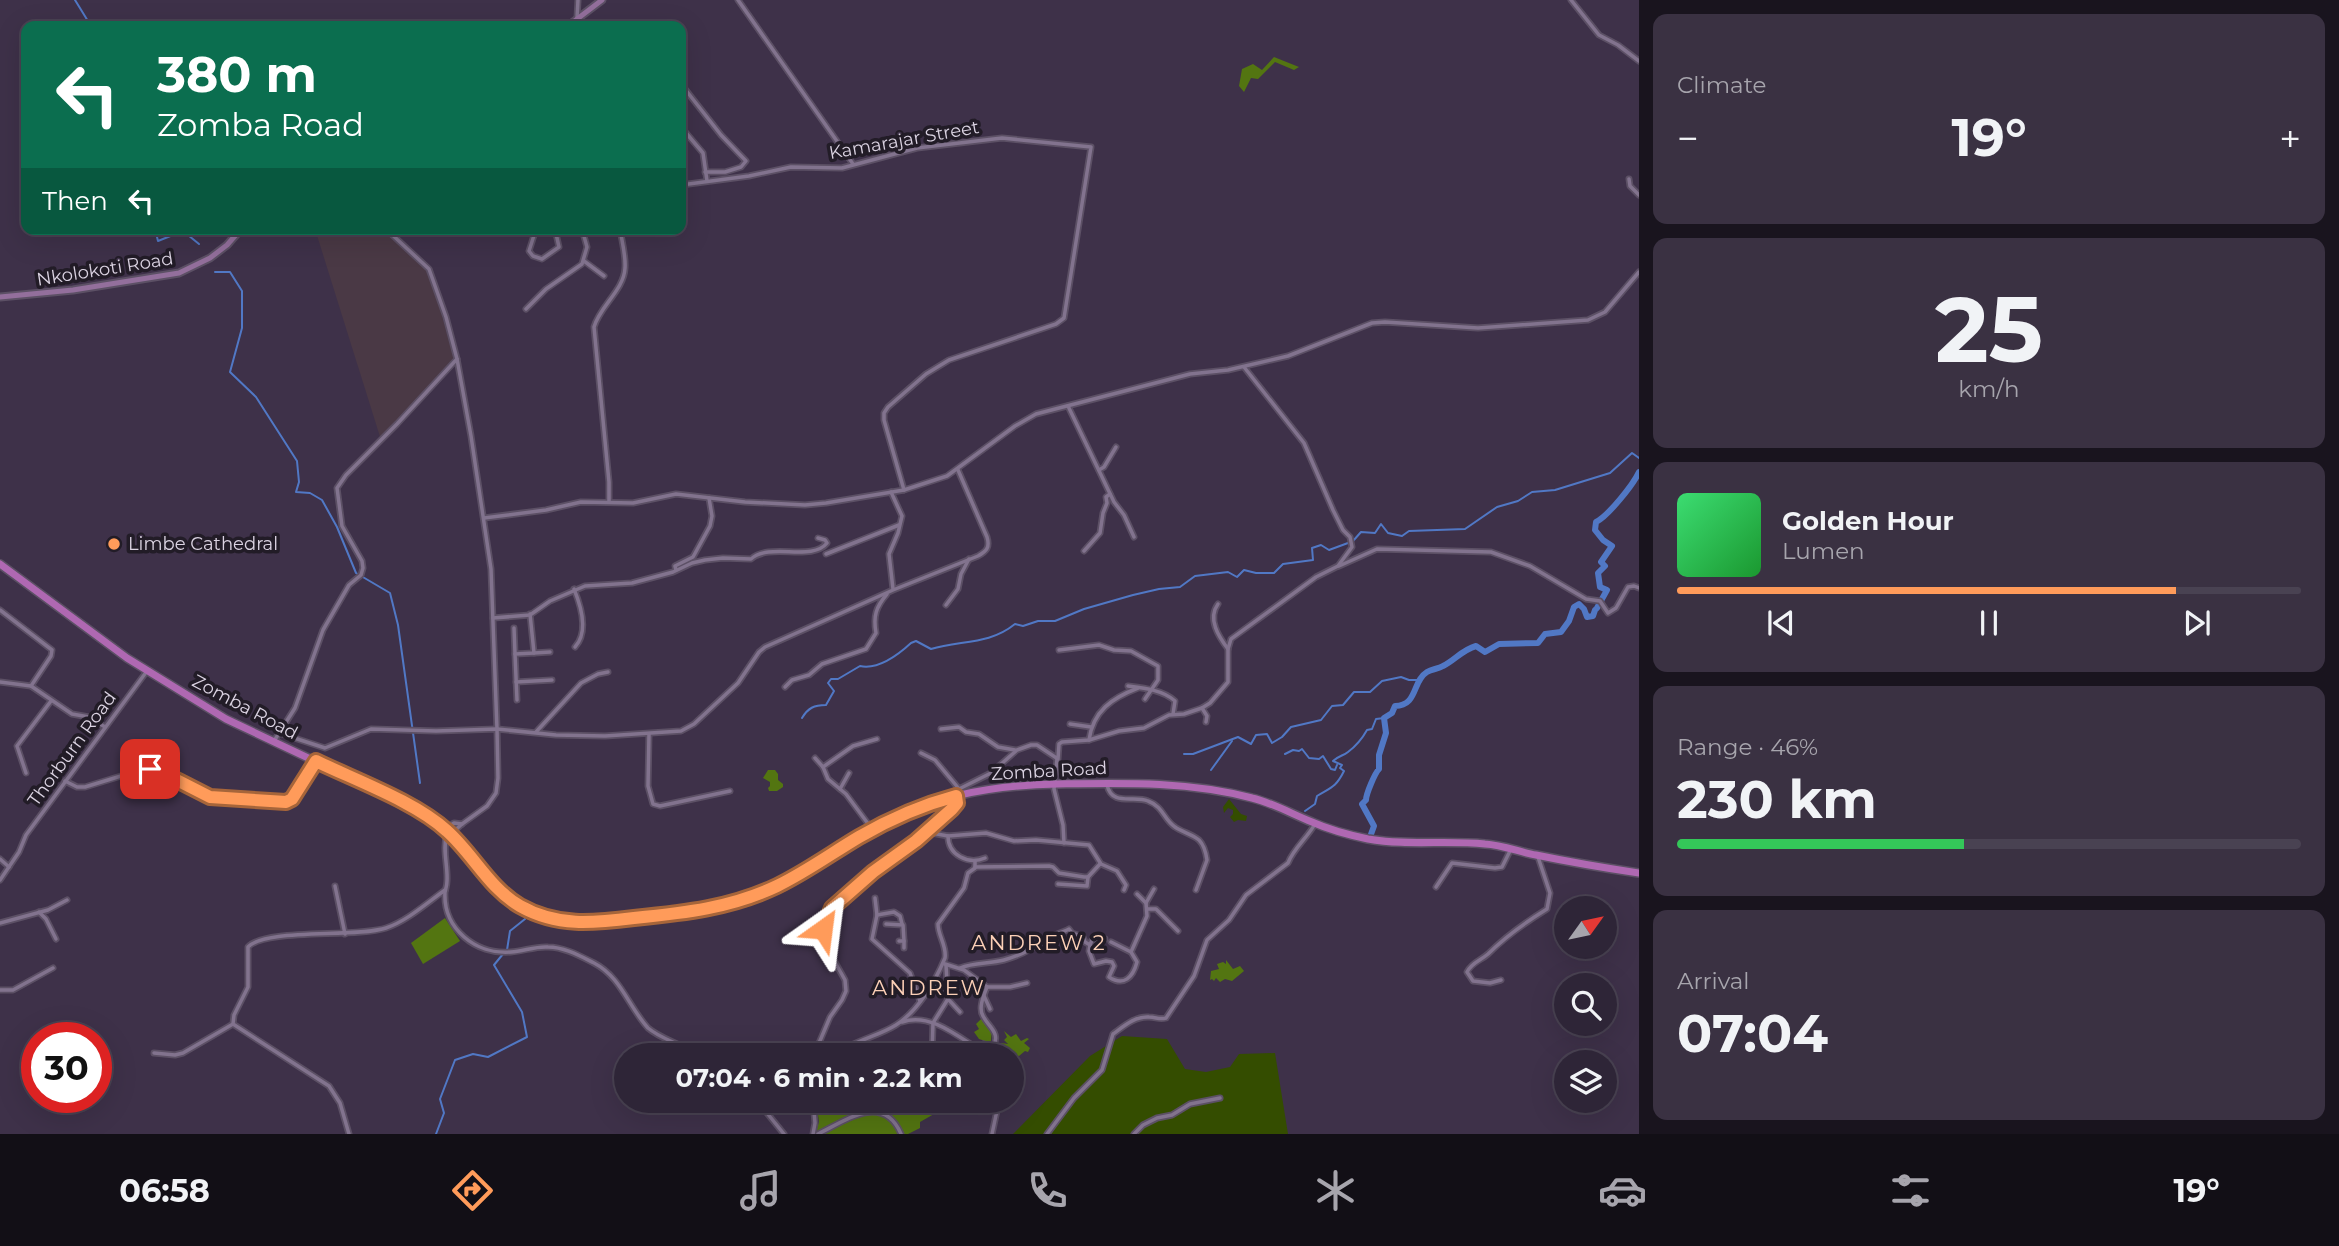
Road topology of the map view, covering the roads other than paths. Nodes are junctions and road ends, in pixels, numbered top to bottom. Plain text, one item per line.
1 (578, 0) edge
2 (738, 0) edge
3 (1572, 0) edge
4 (599, 1) edge
5 (574, 21) edge
6 (576, 21) edge
7 (1639, 61) edge
8 (686, 90) edge
9 (686, 133) edge
10 (854, 165) junction
11 (705, 172) junction
12 (1629, 179) dead end
13 (707, 181) junction
14 (686, 184) edge
15 (1639, 195) edge
16 (236, 235) edge
17 (392, 235) edge
18 (534, 235) edge
19 (556, 235) edge
20 (584, 235) edge
21 (621, 235) edge
22 (584, 261) junction
23 (1639, 272) edge
24 (604, 276) dead end
25 (0, 297) edge
26 (526, 309) dead end
27 (457, 359) junction
28 (1244, 367) junction
29 (1068, 406) junction
30 (1116, 447) dead end
31 (958, 469) junction
32 (1099, 471) junction
33 (904, 490) junction
34 (891, 492) junction
35 (1110, 494) junction
36 (709, 498) junction
37 (609, 502) junction
38 (484, 518) junction
39 (900, 524) junction
40 (1134, 537) dead end
41 (818, 538) dead end
42 (1084, 551) dead end
43 (826, 554) dead end
44 (969, 559) junction
45 (0, 564) edge
46 (1338, 566) junction
47 (676, 570) junction
48 (1639, 588) edge
49 (575, 589) junction
50 (893, 590) junction
51 (1218, 604) dead end
52 (946, 606) dead end
53 (0, 610) edge
54 (530, 614) junction
55 (494, 618) junction
56 (514, 628) dead end
57 (575, 647) dead end
58 (1228, 649) junction
59 (1059, 650) dead end
60 (550, 652) dead end
61 (534, 653) junction
62 (515, 654) junction
63 (147, 671) junction
64 (608, 672) dead end
65 (552, 680) dead end
66 (0, 682) edge
67 (516, 682) junction
68 (31, 686) junction
69 (1128, 686) dead end
70 (785, 687) dead end
71 (1138, 688) junction
72 (1150, 691) junction
73 (1144, 699) dead end
74 (517, 700) dead end
75 (51, 701) junction
76 (1202, 708) junction
77 (1174, 714) junction
78 (1206, 722) dead end
79 (1070, 724) dead end
80 (105, 727) junction
81 (1091, 727) junction
82 (497, 729) junction
83 (941, 729) dead end
84 (279, 733) junction
85 (536, 733) junction
86 (649, 734) junction
87 (877, 739) dead end
88 (1089, 740) junction
89 (274, 741) junction
90 (1017, 750) junction
91 (921, 753) dead end
92 (814, 758) dead end
93 (1057, 759) junction
94 (316, 761) junction
95 (823, 767) junction
96 (26, 773) dead end
97 (849, 773) dead end
98 (65, 781) junction
99 (1054, 784) junction
100 (1107, 785) junction
101 (840, 789) junction
102 (730, 791) dead end
103 (960, 793) junction
104 (462, 824) junction
105 (1315, 824) junction
106 (872, 830) junction
107 (448, 832) junction
108 (926, 832) junction
109 (948, 836) junction
110 (1064, 843) junction
111 (1511, 848) junction
112 (1537, 855) junction
113 (985, 858) dead end
114 (0, 859) edge
115 (975, 861) junction
116 (1101, 863) junction
117 (9, 867) junction
118 (975, 867) junction
119 (1639, 873) edge
120 (1088, 877) junction
121 (0, 880) edge
122 (1058, 884) dead end
123 (335, 886) dead end
124 (1436, 887) dead end
125 (1154, 889) dead end
126 (445, 890) junction
127 (1124, 890) dead end
128 (1196, 890) dead end
129 (1137, 894) dead end
130 (875, 898) dead end
131 (67, 900) dead end
132 (1146, 903) junction
133 (1148, 909) junction
134 (39, 912) junction
135 (877, 915) junction
136 (0, 923) edge
137 (886, 924) dead end
138 (903, 925) junction
139 (1178, 931) dead end
140 (345, 934) junction
141 (56, 939) dead end
142 (1105, 939) dead end
143 (1111, 942) dead end
144 (1090, 945) junction
145 (904, 948) dead end
146 (1131, 952) junction
147 (945, 964) junction
148 (53, 968) dead end
149 (960, 968) junction
150 (1501, 980) dead end
151 (1027, 983) dead end
152 (931, 984) junction
153 (987, 987) junction
154 (0, 990) edge
155 (984, 996) junction
156 (948, 997) junction
157 (920, 1002) junction
158 (990, 1009) dead end
159 (960, 1013) dead end
160 (933, 1023) junction
161 (233, 1024) junction
162 (897, 1024) junction
163 (678, 1043) edge
164 (819, 1043) edge
165 (855, 1043) edge
166 (932, 1043) edge
167 (967, 1043) edge
168 (996, 1043) edge
169 (154, 1053) dead end
170 (1220, 1098) dead end
171 (766, 1113) edge
172 (814, 1113) edge
173 (996, 1113) edge
174 (349, 1134) edge
175 (784, 1134) edge
176 (815, 1134) edge
177 (901, 1134) edge
178 (992, 1134) edge
179 (1046, 1134) edge
180 (1134, 1134) edge

1 - 5 street
2 - 10 street
3 - 7 street
4 - 6 main road
8 - 11 street
9 - 11 street
10 - 13 street, Kamarajar Street
10 - 33 street, Kamarajar Street
11 - 13 street
12 - 15 street
13 - 14 street, Kamarajar Street
16 - 25 main road, Nkolokoti Road
17 - 27 street
18 - 19 street
20 - 22 street
21 - 37 street
22 - 24 street
22 - 26 street
23 - 28 street
27 - 38 street
27 - 84 street
28 - 29 street
28 - 46 street
29 - 31 street
29 - 32 street
30 - 32 street
31 - 33 street
31 - 44 street
32 - 35 street
33 - 34 street
34 - 36 street
34 - 39 street
35 - 40 street
35 - 42 street
36 - 37 street
36 - 47 street
37 - 38 street
38 - 55 street
39 - 43 street
39 - 50 street
41 - 47 street
44 - 50 street
44 - 52 street
45 - 63 highway, Zomba Road
46 - 48 street
46 - 58 street
47 - 49 street
49 - 54 street
49 - 57 street
50 - 70 street
50 - 86 street
51 - 58 street
53 - 68 street
54 - 55 street
54 - 61 street
55 - 82 street
56 - 62 street
58 - 76 street
59 - 72 street
60 - 61 street
61 - 62 street
62 - 67 street
63 - 80 street, Thorburn Road
63 - 89 highway, Zomba Road
64 - 85 street
65 - 67 street
66 - 68 street
67 - 74 street
68 - 75 street
69 - 71 street
71 - 72 street
71 - 81 street
72 - 73 street
72 - 77 street
75 - 80 street
75 - 96 street
76 - 77 street
76 - 78 street
77 - 88 street
79 - 81 street
80 - 98 street, Thorburn Road
81 - 88 street
82 - 84 street
82 - 85 street
82 - 104 street
83 - 90 street
84 - 89 street
85 - 86 street
86 - 102 street
87 - 95 street
88 - 93 street
89 - 94 highway, Zomba Road
90 - 93 street
90 - 103 street
91 - 103 street
92 - 95 street
93 - 99 street
94 - 98 street
94 - 107 highway, Zomba Road
95 - 101 street
97 - 101 street
98 - 117 street, Thorburn Road
99 - 100 highway, Zomba Road
99 - 103 highway, Zomba Road
99 - 110 street
100 - 105 highway, Zomba Road
100 - 128 street
101 - 106 street
103 - 106 highway, Zomba Road
103 - 108 street
104 - 107 street
104 - 107 street
105 - 111 highway, Zomba Road
105 - 179 street
106 - 107 highway, Zomba Road
107 - 126 street
108 - 109 street
108 - 164 street
109 - 110 street
109 - 115 street
110 - 116 street
111 - 112 highway, Zomba Road
111 - 124 street
112 - 119 highway, Zomba Road
112 - 150 street
113 - 115 street
114 - 117 street
115 - 118 street
116 - 120 street
116 - 127 street
117 - 121 street, Thorburn Road
118 - 120 street
118 - 147 street
120 - 122 street
123 - 140 street
125 - 132 street
126 - 140 street
126 - 163 street
129 - 132 street
130 - 135 street
131 - 134 street
132 - 133 street
133 - 139 street
133 - 146 street
134 - 136 street
134 - 141 street
135 - 138 street
135 - 157 street
137 - 138 street
138 - 145 street
140 - 161 street
142 - 144 street
143 - 146 street
144 - 146 street
144 - 149 street
147 - 149 street
147 - 152 street
147 - 156 street
148 - 154 street
149 - 153 street
151 - 153 street
152 - 156 street
152 - 157 street
153 - 155 street
155 - 158 street
155 - 168 street
156 - 159 street
156 - 160 street
157 - 162 street
160 - 162 street
160 - 166 street
160 - 167 street
161 - 169 street
161 - 174 street
162 - 165 street
170 - 180 street
171 - 175 street
172 - 176 street
173 - 178 street
176 - 177 street

